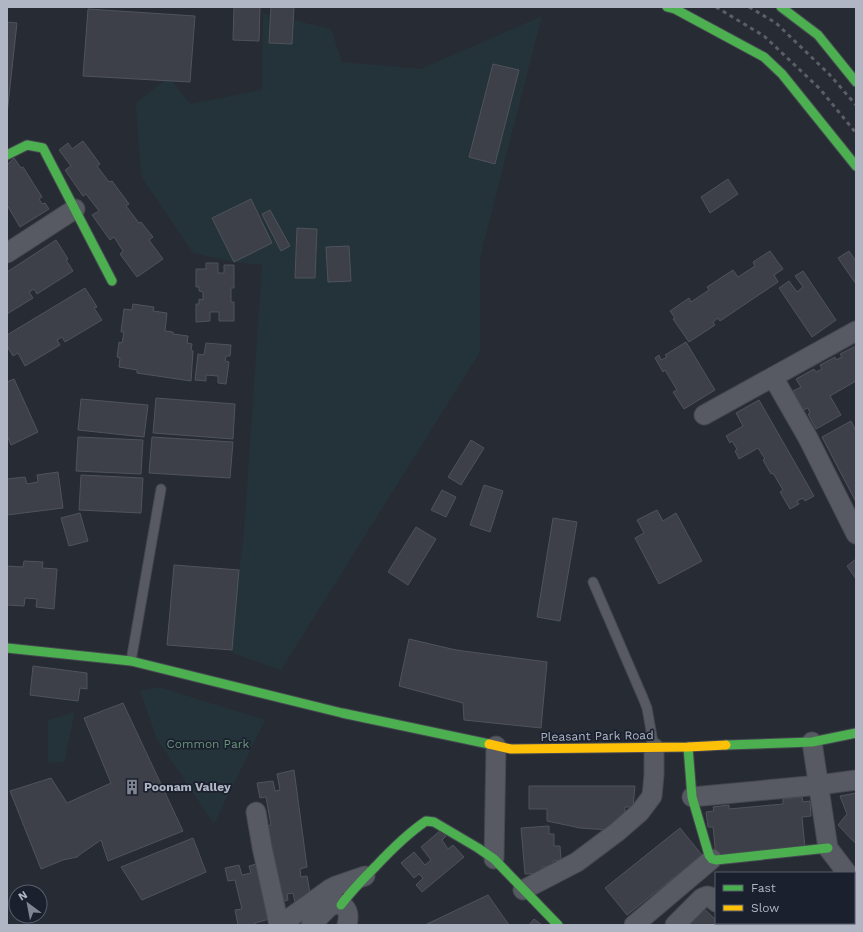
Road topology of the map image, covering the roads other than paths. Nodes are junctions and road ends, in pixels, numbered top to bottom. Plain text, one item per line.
1 (667, 7) edge
2 (782, 7) edge
3 (856, 82) edge
4 (7, 155) edge
5 (856, 166) edge
6 (75, 209) junction
7 (7, 253) edge
8 (112, 281) dead end
9 (856, 331) edge
10 (773, 377) junction
11 (704, 415) dead end
12 (161, 489) dead end
13 (856, 534) edge
14 (593, 582) dead end
15 (7, 648) edge
16 (131, 661) junction
17 (856, 733) edge
18 (812, 742) junction
19 (496, 746) junction
20 (688, 747) junction
21 (654, 748) junction
22 (856, 780) edge
23 (819, 785) junction
24 (692, 796) junction
25 (256, 812) dead end
26 (828, 848) junction
27 (494, 859) junction
28 (712, 859) junction
29 (848, 866) edge
30 (366, 876) junction
31 (523, 890) junction
32 (715, 901) edge
33 (341, 905) junction
34 (279, 925) edge
35 (312, 925) edge
36 (347, 925) edge
37 (558, 925) edge
38 (634, 925) edge
39 (675, 925) edge

1 - 5 street
2 - 3 street
4 - 6 street
6 - 7 street
6 - 8 street
9 - 10 street
10 - 11 street
10 - 13 street
12 - 16 lane
14 - 21 lane
15 - 16 street, Pleasant Park Road
16 - 19 street, Pleasant Park Road
17 - 18 street, Pleasant Park Road
18 - 20 street, Pleasant Park Road
18 - 23 street
19 - 21 street, Pleasant Park Road
19 - 27 street
20 - 21 street, Pleasant Park Road
20 - 24 street
21 - 31 street
22 - 23 street
23 - 24 street
23 - 26 street
24 - 28 street
25 - 34 street
26 - 28 street
26 - 29 street
27 - 30 street
27 - 31 street
28 - 38 street
30 - 33 street
30 - 34 street
31 - 37 street
32 - 39 street
33 - 35 street
33 - 36 street

